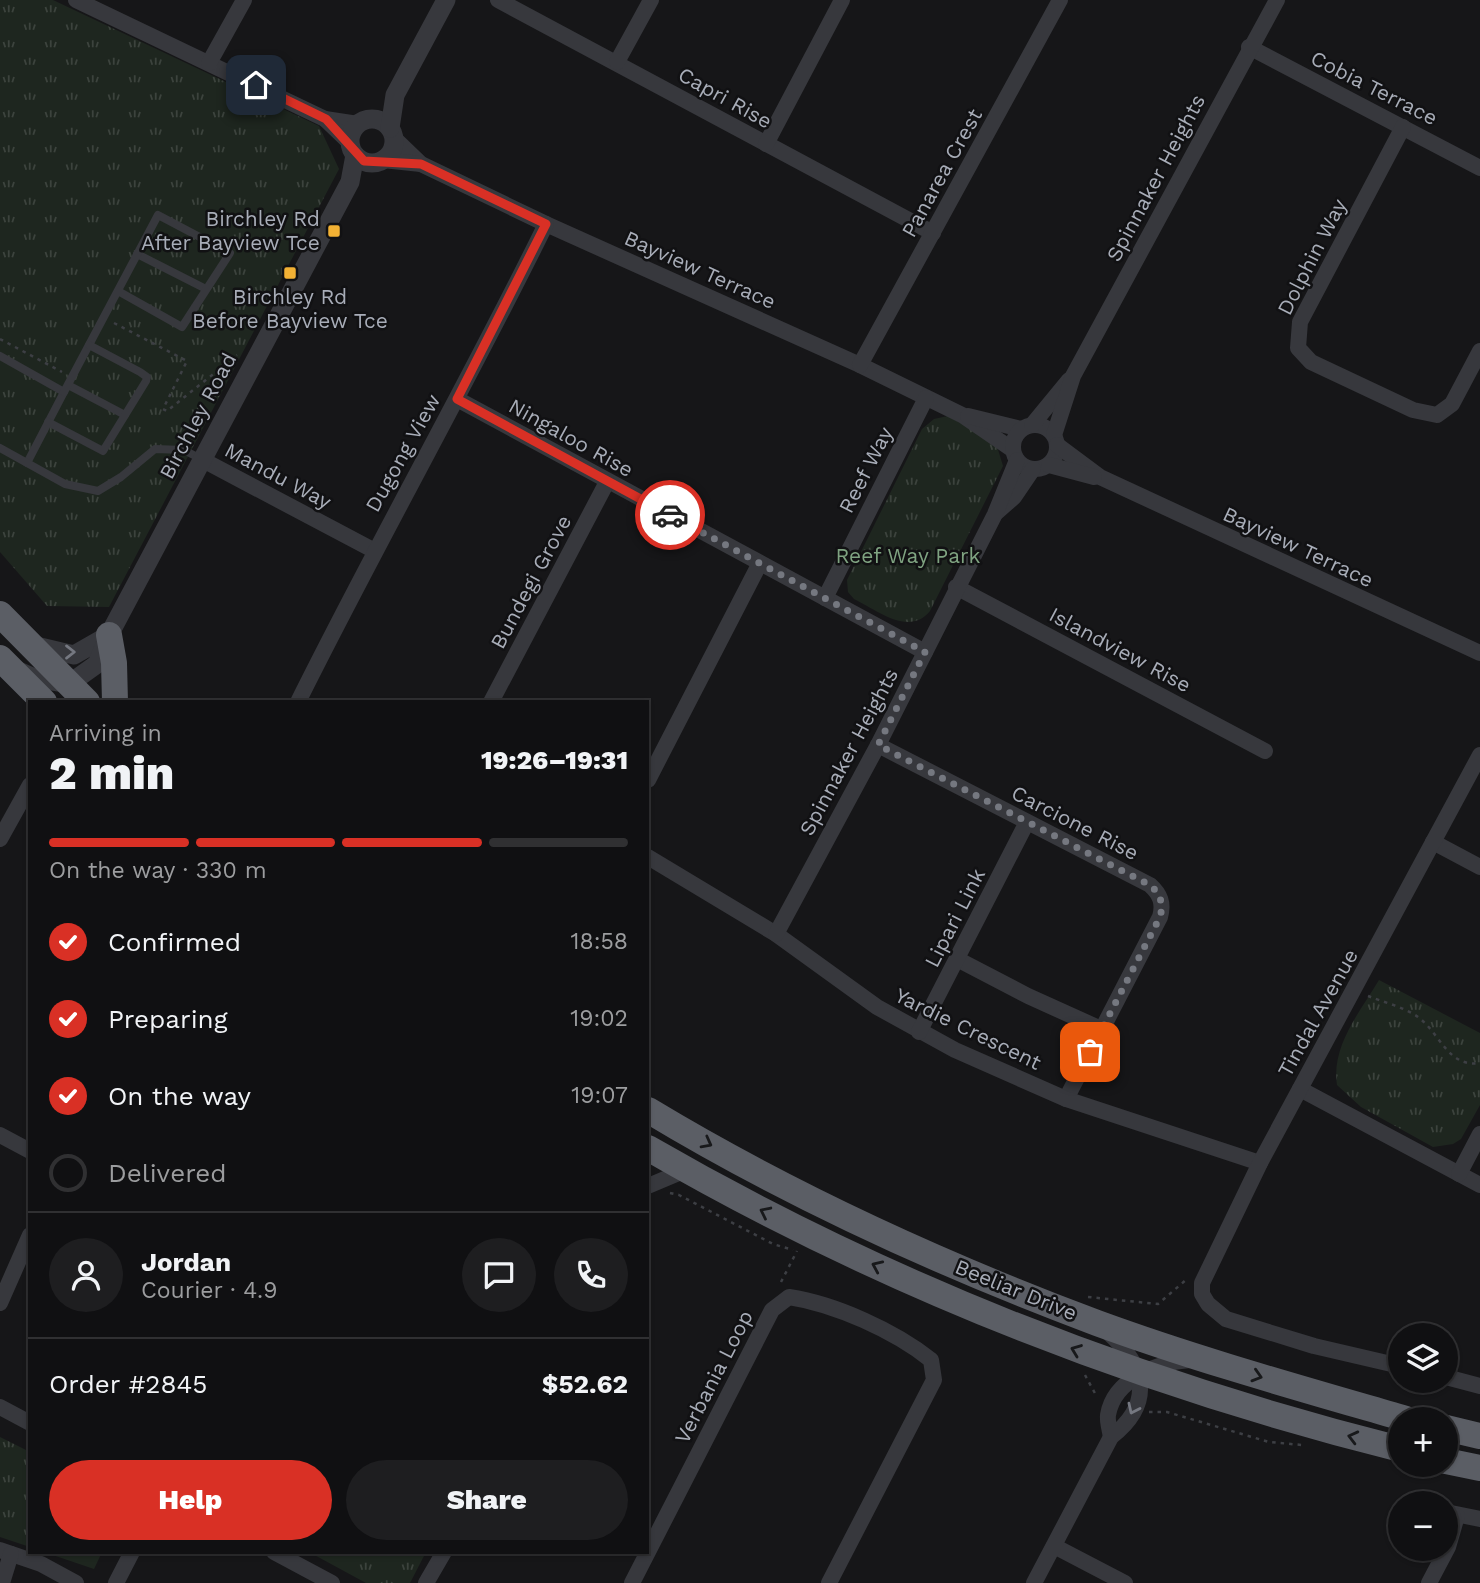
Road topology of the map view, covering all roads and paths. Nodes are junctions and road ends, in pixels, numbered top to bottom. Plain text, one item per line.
1 (76, 0) edge
2 (244, 0) edge
3 (446, 0) edge
4 (498, 0) edge
5 (650, 0) edge
6 (842, 0) edge
7 (1060, 0) edge
8 (1277, 0) edge
9 (1249, 47) junction
10 (617, 62) junction
11 (209, 63) junction
12 (395, 95) junction
13 (326, 119) junction
14 (364, 122) junction
15 (1403, 127) junction
16 (392, 133) junction
17 (766, 144) junction
18 (366, 155) junction
19 (421, 164) junction
20 (1480, 168) edge
21 (546, 224) junction
22 (933, 233) junction
23 (137, 254) junction
24 (206, 289) junction
25 (118, 291) junction
26 (0, 339) edge
27 (89, 345) junction
28 (1480, 351) edge
29 (0, 356) edge
30 (860, 365) junction
31 (1073, 376) junction
32 (68, 384) junction
33 (926, 398) junction
34 (457, 399) junction
35 (125, 415) junction
36 (962, 415) junction
37 (48, 422) junction
38 (1027, 427) junction
39 (1056, 440) junction
40 (0, 448) edge
41 (1015, 455) junction
42 (201, 459) junction
43 (27, 463) junction
44 (1041, 467) junction
45 (1100, 477) junction
46 (607, 482) junction
47 (995, 514) junction
48 (373, 550) junction
49 (760, 563) junction
50 (956, 587) junction
51 (825, 598) junction
52 (0, 614) edge
53 (108, 635) junction
54 (28, 644) junction
55 (925, 652) junction
56 (1480, 653) edge
57 (4, 663) edge
58 (78, 693) edge
59 (42, 700) edge
60 (115, 700) edge
61 (299, 700) edge
62 (492, 700) edge
63 (878, 745) junction
64 (1265, 751) dead end
65 (1480, 755) edge
66 (649, 778) edge
67 (28, 789) edge
68 (1027, 822) junction
69 (0, 839) edge
70 (1433, 842) junction
71 (649, 859) edge
72 (1480, 867) edge
73 (776, 934) junction
74 (957, 959) junction
75 (1354, 991) junction
76 (1101, 1029) junction
77 (919, 1032) junction
78 (1480, 1063) edge
79 (1300, 1089) junction
80 (1066, 1099) junction
81 (649, 1111) edge
82 (1480, 1134) edge
83 (0, 1135) edge
84 (649, 1148) edge
85 (28, 1150) edge
86 (1260, 1163) junction
87 (686, 1170) junction
88 (1459, 1174) junction
89 (1480, 1185) edge
90 (649, 1186) edge
91 (28, 1240) edge
92 (1191, 1270) dead end
93 (1079, 1296) dead end
94 (0, 1303) edge
95 (1099, 1323) junction
96 (1207, 1360) junction
97 (1388, 1363) edge
98 (1140, 1374) junction
99 (1458, 1380) edge
100 (1480, 1386) edge
101 (0, 1407) edge
102 (1388, 1414) edge
103 (28, 1422) edge
104 (1458, 1431) edge
105 (1480, 1436) edge
106 (1388, 1446) edge
107 (1458, 1463) edge
108 (1480, 1468) edge
109 (1458, 1515) edge
110 (1480, 1519) edge
111 (1054, 1546) junction
112 (649, 1550) edge
113 (6, 1552) edge
114 (131, 1554) edge
115 (278, 1554) edge
116 (442, 1554) edge
117 (647, 1554) edge
118 (1441, 1561) edge
119 (2, 1583) edge
120 (76, 1583) edge
121 (116, 1583) edge
122 (332, 1583) edge
123 (426, 1583) edge
124 (632, 1583) edge
125 (829, 1583) edge
126 (1034, 1583) edge
127 (1125, 1583) edge
128 (1429, 1583) edge

1 - 11 street
2 - 11 street
3 - 12 street
4 - 10 street, Capri Rise
5 - 10 street
6 - 17 street
7 - 22 street, Panarea Crest
8 - 9 street, Spinnaker Heights
9 - 15 street, Cobia Terrace
9 - 31 street, Spinnaker Heights
10 - 17 street, Capri Rise
11 - 13 street
12 - 14 street
12 - 16 street
13 - 14 street
13 - 18 street
14 - 16 street
14 - 18 street
15 - 20 street, Cobia Terrace
15 - 28 street, Dolphin Way
16 - 18 street
16 - 19 street, Bayview Terrace
17 - 22 street, Capri Rise
18 - 19 street, Bayview Terrace
18 - 42 street, Birchley Road
19 - 21 street, Bayview Terrace
21 - 30 street, Bayview Terrace
21 - 34 street, Dugong View
22 - 30 street, Panarea Crest
23 - 24 lane
23 - 24 lane
23 - 25 lane
24 - 25 lane
25 - 27 lane
26 - 32 path
27 - 32 lane
27 - 35 lane
29 - 32 lane
30 - 33 street, Bayview Terrace
31 - 38 street, Spinnaker Heights
31 - 39 street, Spinnaker Heights
32 - 35 lane
32 - 37 lane
33 - 36 street, Bayview Terrace
33 - 51 street, Reef Way
34 - 46 street, Ningaloo Rise
34 - 48 street, Dugong View
35 - 37 lane
36 - 38 street, Bayview Terrace
36 - 41 street, Bayview Terrace
37 - 43 lane
38 - 39 street
38 - 41 street
39 - 44 street
39 - 45 street, Bayview Terrace
40 - 43 lane
41 - 44 street
41 - 47 street, Spinnaker Heights
42 - 43 lane
42 - 48 street, Mandu Way
42 - 53 street, Birchley Road
44 - 45 street, Bayview Terrace
44 - 47 street, Spinnaker Heights
45 - 56 street, Bayview Terrace
46 - 49 street, Ningaloo Rise
46 - 62 street, Bundegi Grove
47 - 50 street, Spinnaker Heights
48 - 61 street, Dugong View
49 - 51 street, Ningaloo Rise
49 - 66 street
50 - 55 street, Spinnaker Heights
50 - 64 street, Islandview Rise
51 - 55 street, Ningaloo Rise
52 - 54 highway
54 -> 53 street
53 - 58 street, Birchley Road
53 - 60 highway
54 - 58 highway
55 - 63 street, Spinnaker Heights
57 - 58 street
57 - 59 highway
63 - 68 street, Carcione Rise
63 - 73 street, Spinnaker Heights
65 - 70 street, Tindal Avenue
67 - 69 street
68 - 74 street, Lipari Link
68 - 76 street, Carcione Rise
70 - 72 street
70 - 75 street, Tindal Avenue
71 - 73 street, Yardie Crescent
73 - 77 street, Yardie Crescent
74 - 76 street
74 - 77 street, Lipari Link
75 - 78 path
75 - 79 street, Tindal Avenue
76 - 80 street, Carcione Rise
77 - 80 street, Yardie Crescent
79 - 86 street, Tindal Avenue
79 - 88 street
80 - 86 street, Yardie Crescent
81 -> 95 highway, Beeliar Drive
82 - 88 street
83 - 85 street
84 - 87 highway, Beeliar Drive
86 - 97 street, Tindal Avenue
87 - 90 street
98 -> 87 highway, Beeliar Drive
88 - 89 street
91 - 94 street
92 - 93 path
95 - 96 highway, Beeliar Drive
95 - 98 street
96 - 98 street
96 -> 102 highway, Beeliar Drive
106 -> 98 highway, Beeliar Drive
98 - 111 street
99 - 100 street
101 - 103 street
104 - 105 highway
107 - 108 highway
109 - 110 street
111 - 126 street
111 - 127 street
112 - 125 street, Verbania Loop
113 - 119 street
113 - 120 street
114 - 121 street
115 - 122 street
116 - 123 street
117 - 124 street, Verbania Loop
118 - 128 street

